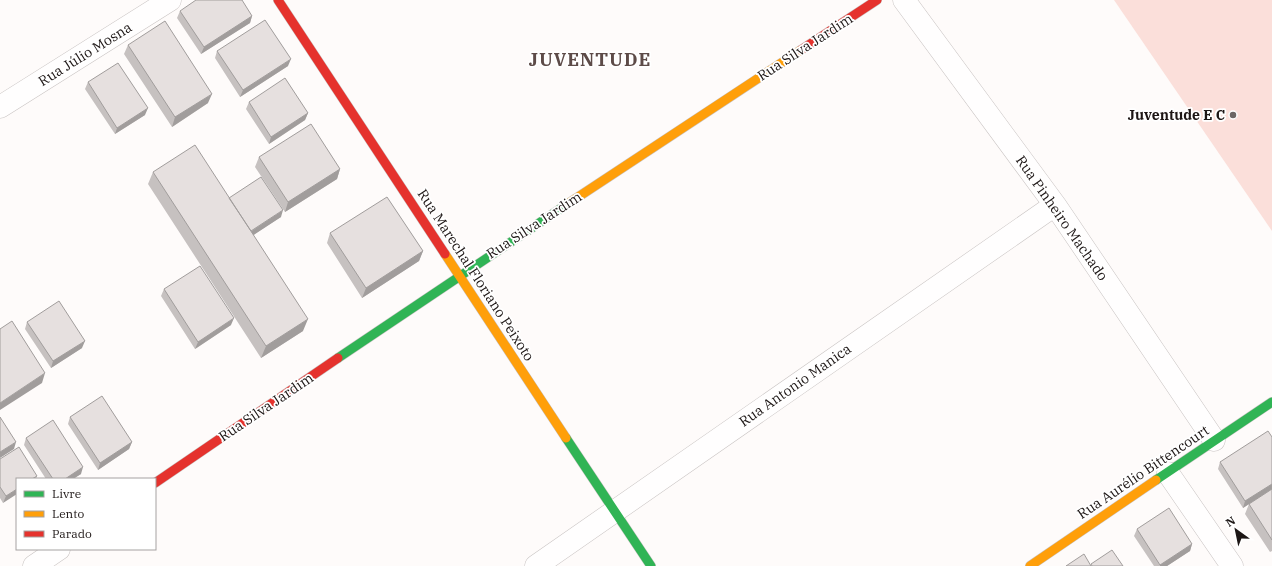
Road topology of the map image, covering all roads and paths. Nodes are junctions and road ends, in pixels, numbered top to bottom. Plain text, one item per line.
1 (170, 0) edge
2 (278, 0) edge
3 (877, 0) edge
4 (904, 0) edge
5 (0, 107) edge
6 (1055, 205) junction
7 (459, 275) junction
8 (1272, 402) edge
9 (1214, 440) junction
10 (1168, 473) junction
11 (156, 482) edge
12 (614, 510) junction
13 (58, 550) edge
14 (34, 566) edge
15 (536, 566) edge
16 (651, 566) edge
17 (1030, 566) edge
18 (1232, 566) edge

1 - 5 street, Rua Júlio Mosna
2 - 7 street, Rua Marechal Floriano Peixoto
3 - 7 street, Rua Silva Jardim
4 - 6 street, Rua Pinheiro Machado
6 - 9 street, Rua Pinheiro Machado
6 - 12 street, Rua Antonio Manica
7 - 11 street, Rua Silva Jardim
7 - 12 street, Rua Marechal Floriano Peixoto
8 - 9 street, Rua Aurélio Bittencourt
9 - 10 street, Rua Aurélio Bittencourt
10 - 17 street, Rua Aurélio Bittencourt
10 - 18 street
12 - 15 street, Rua Antonio Manica
12 - 16 street, Rua Marechal Floriano Peixoto
13 - 14 street

